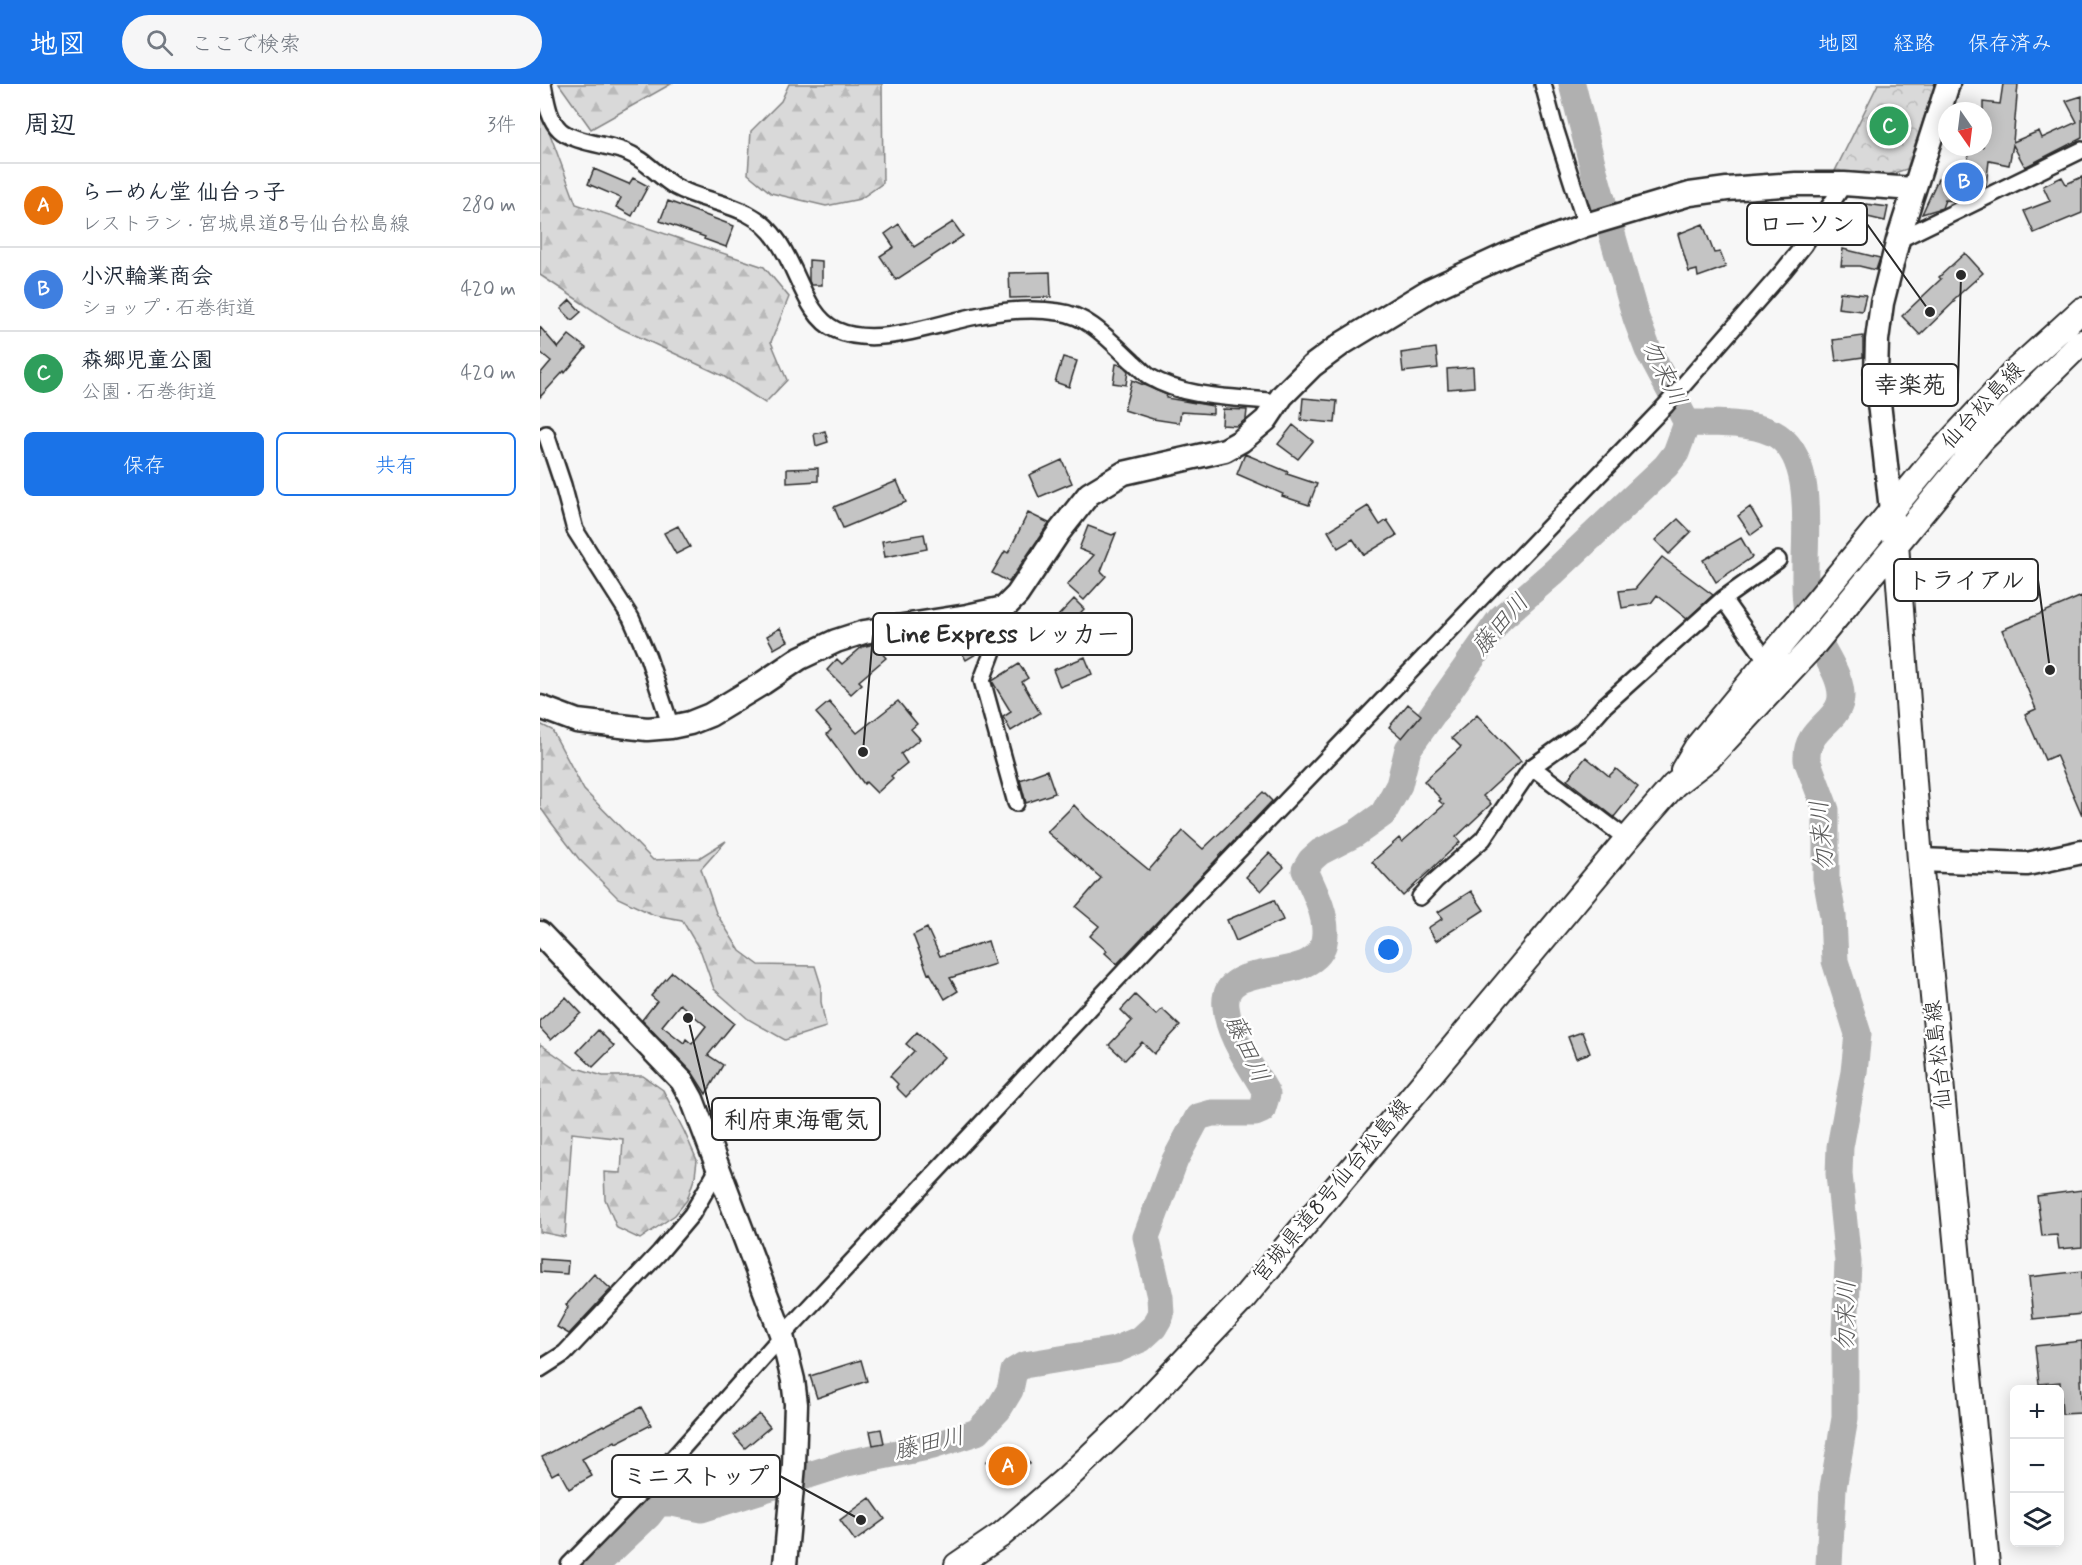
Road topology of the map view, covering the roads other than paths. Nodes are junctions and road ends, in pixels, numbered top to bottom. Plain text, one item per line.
1 (543, 84) edge
2 (1544, 84) edge
3 (1948, 84) edge
4 (2082, 150) edge
5 (1844, 184) junction
6 (1913, 189) junction
7 (1586, 225) junction
8 (1898, 240) junction
9 (2082, 310) edge
10 (2082, 342) edge
11 (1278, 402) junction
12 (546, 434) dead end
13 (1891, 510) junction
14 (1896, 544) junction
15 (1778, 560) dead end
16 (1837, 576) joint
17 (1723, 599) junction
18 (1848, 604) joint
19 (1004, 608) junction
20 (1767, 660) junction
21 (540, 707) edge
22 (671, 727) junction
23 (1532, 767) junction
24 (1674, 785) junction
25 (1016, 803) dead end
26 (1627, 838) junction
27 (2082, 852) edge
28 (1920, 860) junction
29 (1420, 897) dead end
30 (540, 933) edge
31 (718, 1169) junction
32 (782, 1336) junction
33 (540, 1369) edge
34 (569, 1565) edge
35 (785, 1565) edge
36 (957, 1565) edge
37 (1988, 1565) edge

1 - 11 street
2 - 7 street
3 - 6 street
4 - 8 street
5 - 6 street
5 - 7 street
5 - 32 street
6 - 8 street
7 - 11 street
8 - 13 street
9 - 13 main road, 仙台松島線
10 - 14 main road, 仙台松島線
11 - 19 street
12 - 22 street
13 - 14 main road, 仙台松島線
13 - 16 main road, 仙台松島線
14 - 18 main road, 仙台松島線
14 - 28 main road, 仙台松島線
15 - 17 street
16 - 20 main road, 宮城県道8号仙台松島線
17 - 20 street
17 - 23 street
18 - 24 main road, 宮城県道8号仙台松島線
19 - 22 street
19 - 25 street
20 - 24 main road, 宮城県道8号仙台松島線
21 - 22 street
23 - 26 street
23 - 29 street
24 - 26 main road, 宮城県道8号仙台松島線
26 - 36 main road, 宮城県道8号仙台松島線
27 - 28 street
28 - 37 main road, 仙台松島線
30 - 31 street
31 - 32 street
31 - 33 street
32 - 34 street
32 - 35 street

